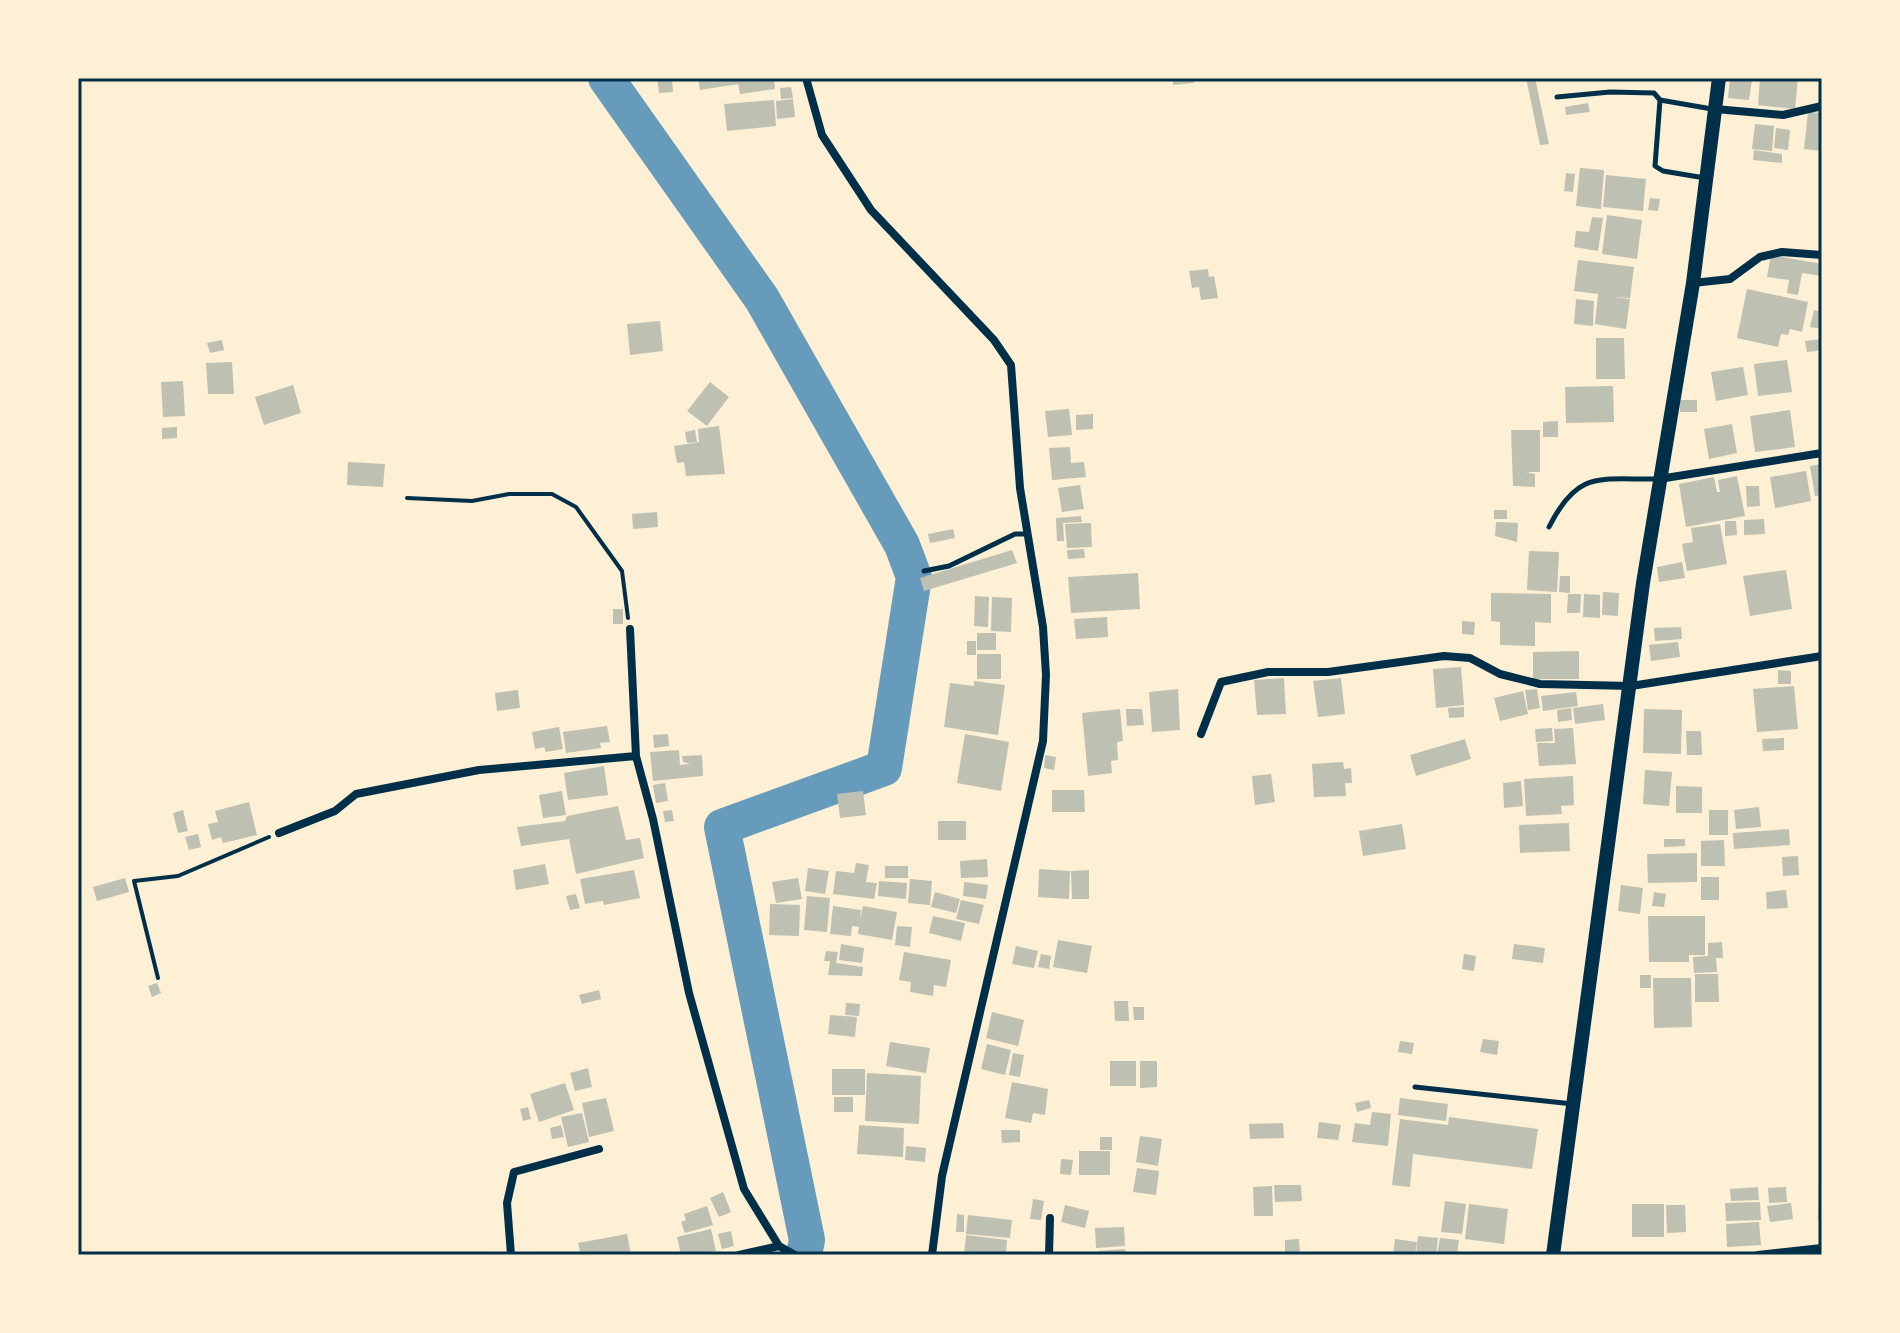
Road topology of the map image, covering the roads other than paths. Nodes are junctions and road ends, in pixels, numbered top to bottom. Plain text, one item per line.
1 (806, 78) edge
2 (1719, 78) edge
3 (1557, 97) dead end
4 (1660, 100) junction
5 (1822, 106) edge
6 (1715, 109) junction
7 (1706, 178) junction
8 (1822, 255) edge
9 (1693, 283) junction
10 (1822, 453) edge
11 (1659, 479) junction
12 (1549, 527) dead end
13 (1028, 534) junction
14 (924, 571) dead end
15 (630, 629) road end
16 (1822, 656) edge
17 (1631, 686) junction
18 (1201, 734) dead end
19 (636, 756) junction
20 (279, 833) road end
21 (1415, 1087) dead end
22 (1574, 1105) junction
23 (599, 1149) dead end
24 (1050, 1218) dead end
25 (779, 1246) junction
26 (1822, 1248) edge
27 (1776, 1254) edge
28 (511, 1255) edge
29 (739, 1255) edge
30 (795, 1255) edge
31 (932, 1255) edge
32 (1049, 1255) edge
33 (1553, 1255) edge
34 (1758, 1255) edge

1 - 13 street
2 - 6 main road
3 - 4 lane
4 - 6 lane
4 - 7 lane
5 - 6 street
6 - 7 main road
7 - 9 main road
8 - 9 street
9 - 11 main road
10 - 11 street
11 - 12 lane
11 - 17 main road
13 - 14 lane
13 - 31 street
15 - 19 street
16 - 17 street
17 - 18 street
17 - 22 main road
19 - 20 street
19 - 25 street
21 - 22 lane
22 - 33 main road
23 - 28 street
24 - 32 street
25 - 29 street
25 - 30 street
26 - 27 street
27 - 34 street

